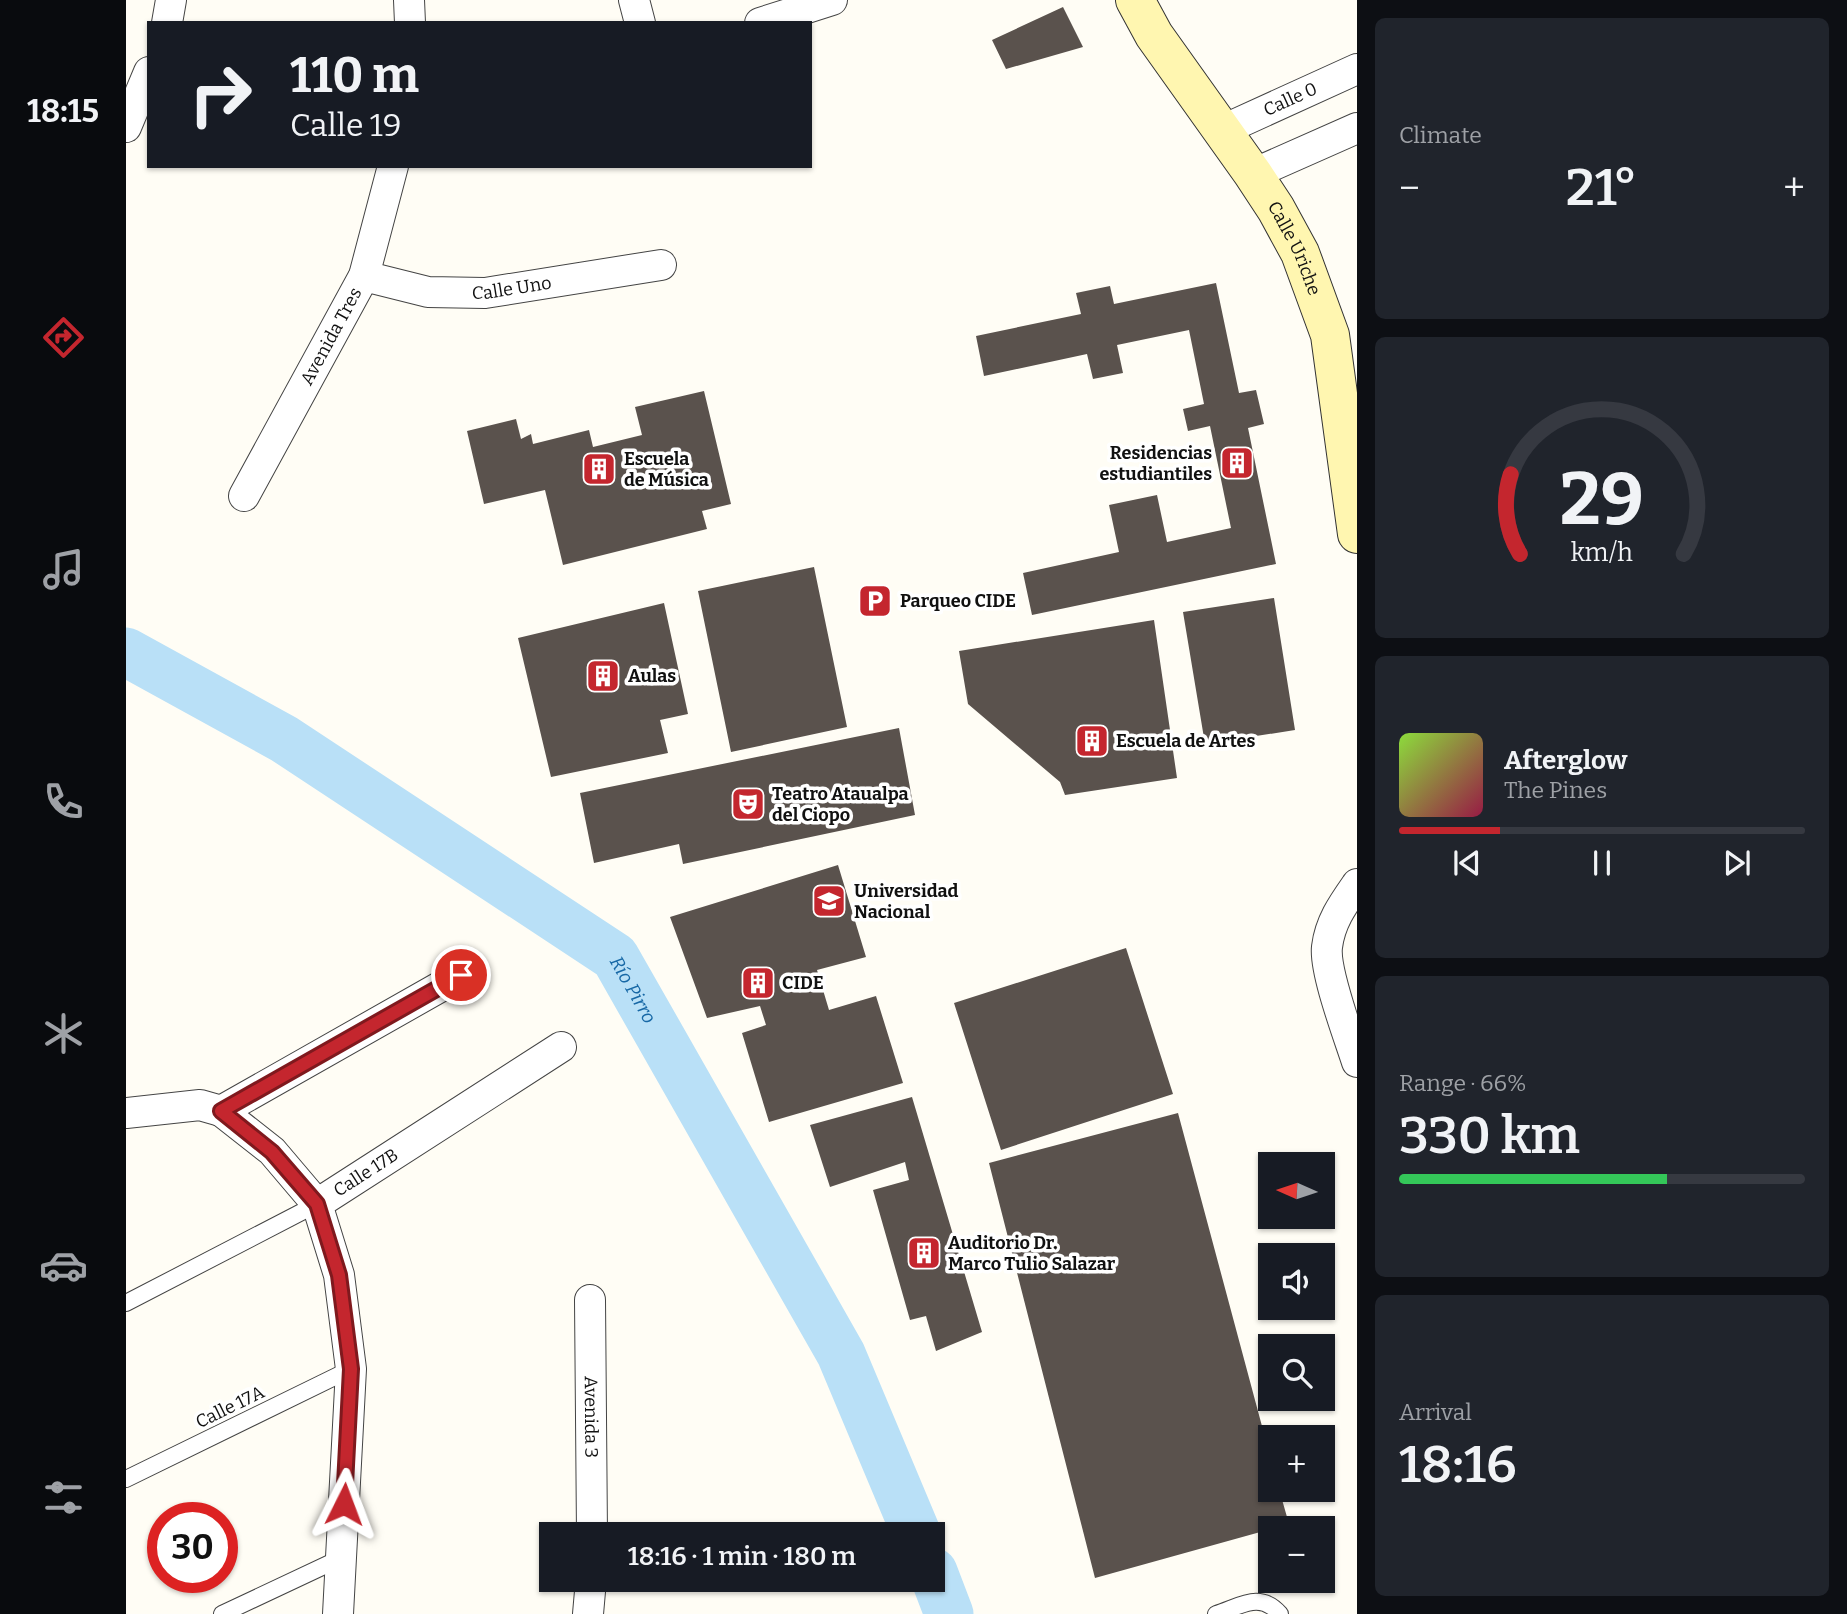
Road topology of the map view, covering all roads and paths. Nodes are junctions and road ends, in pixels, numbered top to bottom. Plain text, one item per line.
1 (172, 0) edge
2 (409, 0) edge
3 (634, 0) edge
4 (832, 0) edge
5 (1135, 0) edge
6 (167, 21) edge
7 (410, 21) edge
8 (639, 21) edge
9 (766, 21) edge
10 (1357, 69) edge
11 (147, 77) edge
12 (126, 127) edge
13 (1357, 128) edge
14 (1223, 130) junction
15 (392, 168) edge
16 (1253, 174) junction
17 (661, 265) dead end
18 (364, 276) junction
19 (244, 496) dead end
20 (1357, 527) edge
21 (1357, 884) edge
22 (461, 975) dead end
23 (561, 1047) dead end
24 (1357, 1062) edge
25 (221, 1111) junction
26 (126, 1113) edge
27 (317, 1204) junction
28 (590, 1300) dead end
29 (126, 1303) edge
30 (351, 1369) junction
31 (126, 1479) edge
32 (592, 1522) edge
33 (341, 1558) junction
34 (590, 1592) edge
35 (222, 1614) edge
36 (338, 1614) edge
37 (588, 1614) edge
38 (1216, 1614) edge
39 (1280, 1614) edge

1 - 6 street
2 - 7 street
3 - 8 street
4 - 9 street
5 - 14 main road, Calle Uriche
10 - 14 street, Calle 0
11 - 12 street
13 - 16 street
14 - 16 main road, Calle Uriche
15 - 18 street, Avenida Tres
16 - 20 main road, Calle Uriche
17 - 18 street, Calle Uno
18 - 19 street, Avenida Tres
21 - 24 street
22 - 25 street
23 - 27 street, Calle 17B
25 - 26 street
25 - 27 street
27 - 29 lane, Calle 17B
27 - 30 street
28 - 32 street, Avenida 3
30 - 31 lane, Calle 17A
30 - 33 street
33 - 35 lane
33 - 36 street
34 - 37 street
38 - 39 lane

